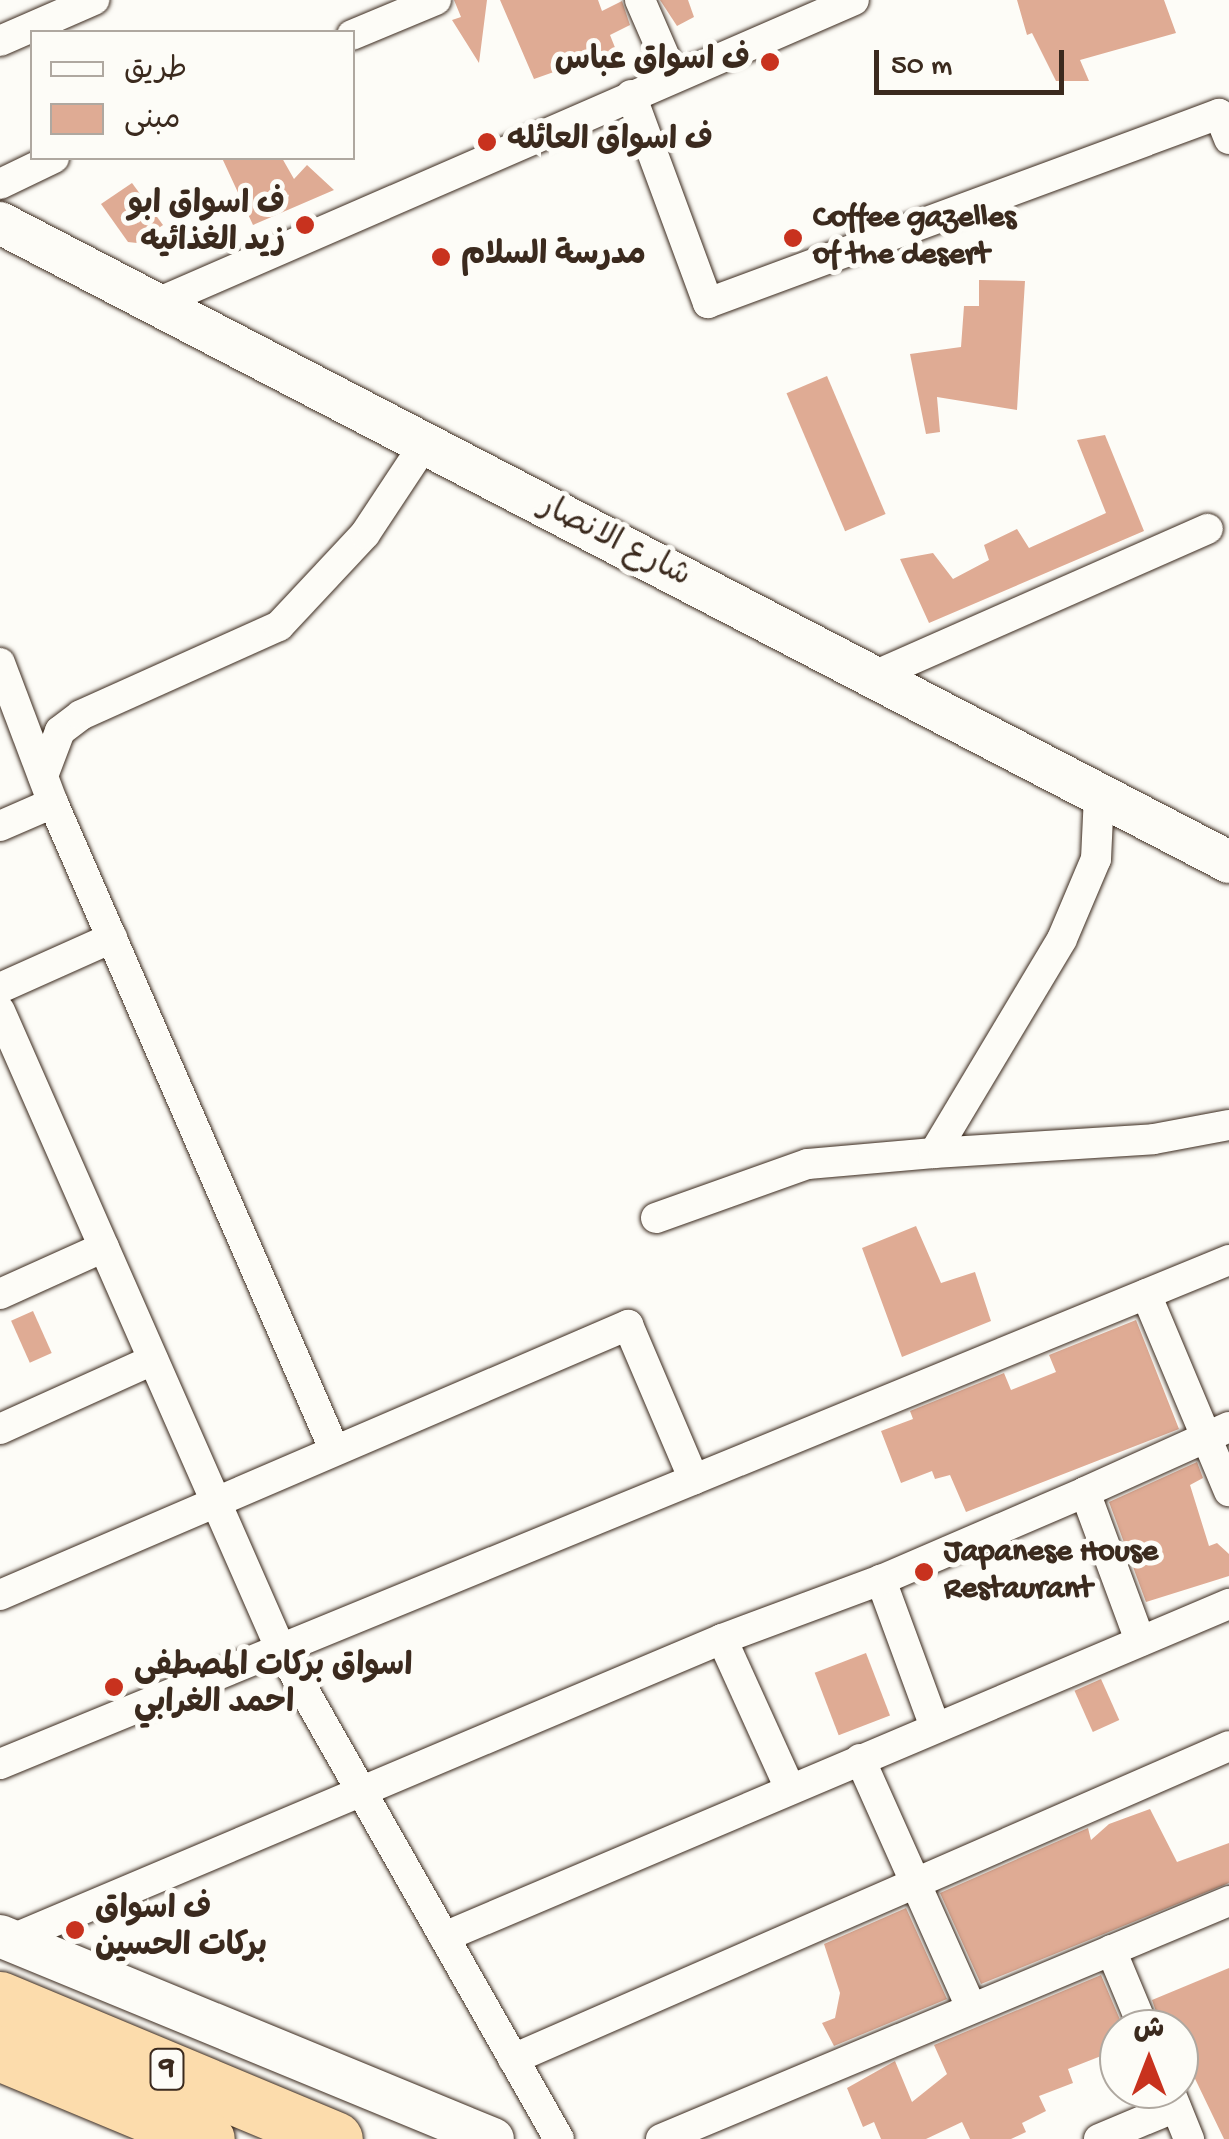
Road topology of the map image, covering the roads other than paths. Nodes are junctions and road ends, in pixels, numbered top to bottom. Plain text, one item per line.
1 (94, 0) edge
2 (436, 0) edge
3 (640, 0) edge
4 (854, 0) edge
5 (805, 10) edge
6 (28, 20) edge
7 (355, 34) edge
8 (0, 41) edge
9 (673, 76) junction
10 (631, 94) junction
11 (1229, 138) edge
12 (50, 160) edge
13 (0, 184) edge
14 (0, 223) edge
15 (155, 304) junction
16 (424, 445) junction
17 (1208, 529) dead end
18 (0, 663) edge
19 (872, 677) junction
20 (48, 789) junction
21 (1099, 794) junction
22 (0, 826) edge
23 (1229, 862) edge
24 (112, 938) junction
25 (0, 988) edge
26 (0, 1011) edge
27 (1229, 1124) edge
28 (934, 1154) junction
29 (656, 1218) dead end
30 (104, 1247) junction
31 (1229, 1260) edge
32 (0, 1294) edge
33 (1146, 1294) junction
34 (153, 1360) junction
35 (0, 1429) edge
36 (1218, 1432) edge
37 (334, 1449) junction
38 (694, 1480) junction
39 (1085, 1492) junction
40 (1229, 1492) edge
41 (216, 1502) junction
42 (881, 1580) junction
43 (0, 1595) edge
44 (1229, 1604) edge
45 (722, 1640) junction
46 (1140, 1642) junction
47 (280, 1650) junction
48 (934, 1727) junction
49 (1229, 1746) edge
50 (860, 1759) junction
51 (0, 1764) edge
52 (790, 1789) junction
53 (361, 1792) junction
54 (916, 1882) junction
55 (1228, 1904) edge
56 (444, 1937) junction
57 (5, 1938) edge
58 (1111, 1950) junction
59 (0, 2000) edge
60 (972, 2007) junction
61 (1136, 2009) edge
62 (0, 2053) edge
63 (514, 2059) junction
64 (1152, 2109) edge
65 (1177, 2109) edge
66 (727, 2126) edge
67 (207, 2139) edge
68 (335, 2139) edge
69 (494, 2139) edge
70 (559, 2139) edge
71 (661, 2139) edge
72 (1099, 2139) edge
73 (1189, 2139) edge

1 - 6 street
2 - 7 street
3 - 9 street
4 - 5 street
5 - 9 street
6 - 8 street
9 - 10 street
10 - 11 street
10 - 15 street
12 - 13 street
14 - 15 street, شارع الانصار
15 - 16 street, شارع الانصار
16 - 19 street, شارع الانصار
16 - 20 street
17 - 19 street
18 - 20 street
19 - 21 street, شارع الانصار
20 - 22 street
20 - 24 street
21 - 23 street, شارع الانصار
21 - 28 street
24 - 25 street
24 - 37 street
26 - 30 street
27 - 28 street
28 - 29 street
30 - 32 street
30 - 34 street
31 - 33 street
33 - 36 street
33 - 38 street
34 - 35 street
34 - 41 street
36 - 39 street
36 - 40 street
37 - 38 street
37 - 41 street
38 - 47 street
39 - 42 street
39 - 46 street
41 - 43 street
41 - 47 street
42 - 45 street
42 - 48 street
44 - 46 street
45 - 52 street
45 - 53 street
46 - 48 street
47 - 51 street
47 - 53 street
48 - 50 street
49 - 54 street
50 - 52 street
50 - 54 street
52 - 56 street
53 - 56 street
53 - 57 street
54 - 60 street
54 - 63 street
55 - 58 street
56 - 63 street
57 - 69 street
58 - 60 street
58 - 61 street
59 - 68 highway, 9
60 - 66 street
62 - 67 highway, 9
63 - 70 street
64 - 72 street
65 - 73 street
66 - 71 street

